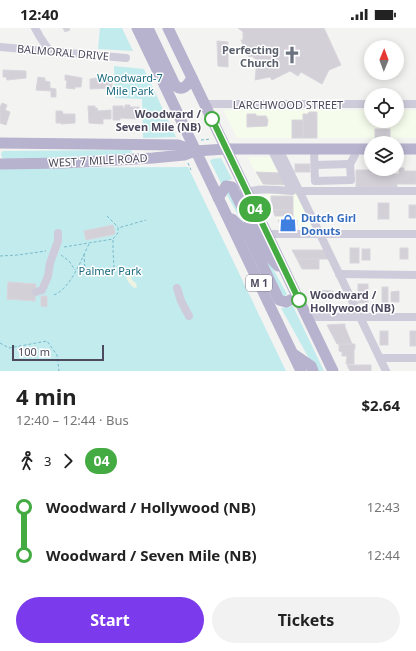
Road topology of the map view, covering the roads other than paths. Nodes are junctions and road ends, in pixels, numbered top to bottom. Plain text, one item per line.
1 (35, 28) edge
2 (136, 28) edge
3 (148, 28) edge
4 (168, 30) edge
5 (40, 37) junction
6 (0, 46) edge
7 (26, 49) junction
8 (49, 50) junction
9 (126, 58) dead end
10 (192, 78) junction
11 (204, 104) junction
12 (364, 104) edge
13 (404, 104) edge
14 (416, 104) edge
15 (0, 143) edge
16 (137, 145) junction
17 (226, 149) junction
18 (276, 149) junction
19 (314, 149) junction
20 (354, 149) junction
21 (364, 149) edge
22 (404, 149) edge
23 (416, 149) edge
24 (195, 151) junction
25 (140, 158) junction
26 (0, 164) edge
27 (350, 164) junction
28 (314, 165) junction
29 (299, 191) junction
30 (416, 191) edge
31 (242, 194) junction
32 (218, 198) junction
33 (226, 213) junction
34 (58, 233) dead end
35 (267, 234) junction
36 (321, 234) junction
37 (416, 234) edge
38 (339, 274) junction
39 (287, 275) junction
40 (416, 275) edge
41 (177, 288) dead end
42 (36, 292) dead end
43 (297, 297) junction
44 (189, 316) dead end
45 (307, 317) junction
46 (359, 317) junction
47 (416, 317) edge
48 (293, 353) junction
49 (380, 358) junction
50 (416, 358) edge
51 (301, 371) edge
52 (313, 371) edge
53 (333, 371) edge
54 (386, 371) edge

1 - 5 street
2 - 24 main road, M 1
3 - 10 main road
4 - 10 main road, M 1
5 - 7 street
5 - 8 street
6 - 7 street, BALMORAL DRIVE
7 - 8 street, BALMORAL DRIVE
8 - 9 street, BALMORAL DRIVE
10 - 11 main road, M 1
11 - 12 street, LARCHWOOD STREET
11 - 17 main road, M 1
13 - 14 street
15 - 16 main road, WEST 7 MILE ROAD
16 - 24 main road, WEST 7 MILE ROAD
16 - 25 main road
17 - 18 main road, WEST 7 MILE ROAD
17 - 24 main road, WEST 7 MILE ROAD
17 - 31 main road, M 1
18 - 19 main road, WEST 7 MILE ROAD
18 - 29 street
18 - 31 street
19 - 20 main road, WEST 7 MILE ROAD
19 - 28 street
20 - 21 main road, WEST 7 MILE ROAD
20 - 27 street
22 - 23 main road
24 - 25 main road, WEST 7 MILE ROAD
24 - 32 main road, M 1
25 - 26 main road, WEST 7 MILE ROAD
27 - 28 street
27 - 28 street
29 - 30 street
29 - 36 street
31 - 32 main road
31 - 35 main road, M 1
31 - 39 main road
32 - 33 main road, M 1
33 - 43 main road
33 - 48 main road, M 1
34 - 42 street
35 - 36 street
35 - 39 main road, M 1
36 - 37 street
36 - 38 street
38 - 40 street
38 - 46 street
39 - 43 main road, M 1
41 - 44 street
43 - 45 main road, M 1
45 - 46 street
45 - 53 main road, M 1
46 - 47 street
46 - 49 street
48 - 51 main road, M 1
48 - 52 main road
49 - 50 street
49 - 54 street

